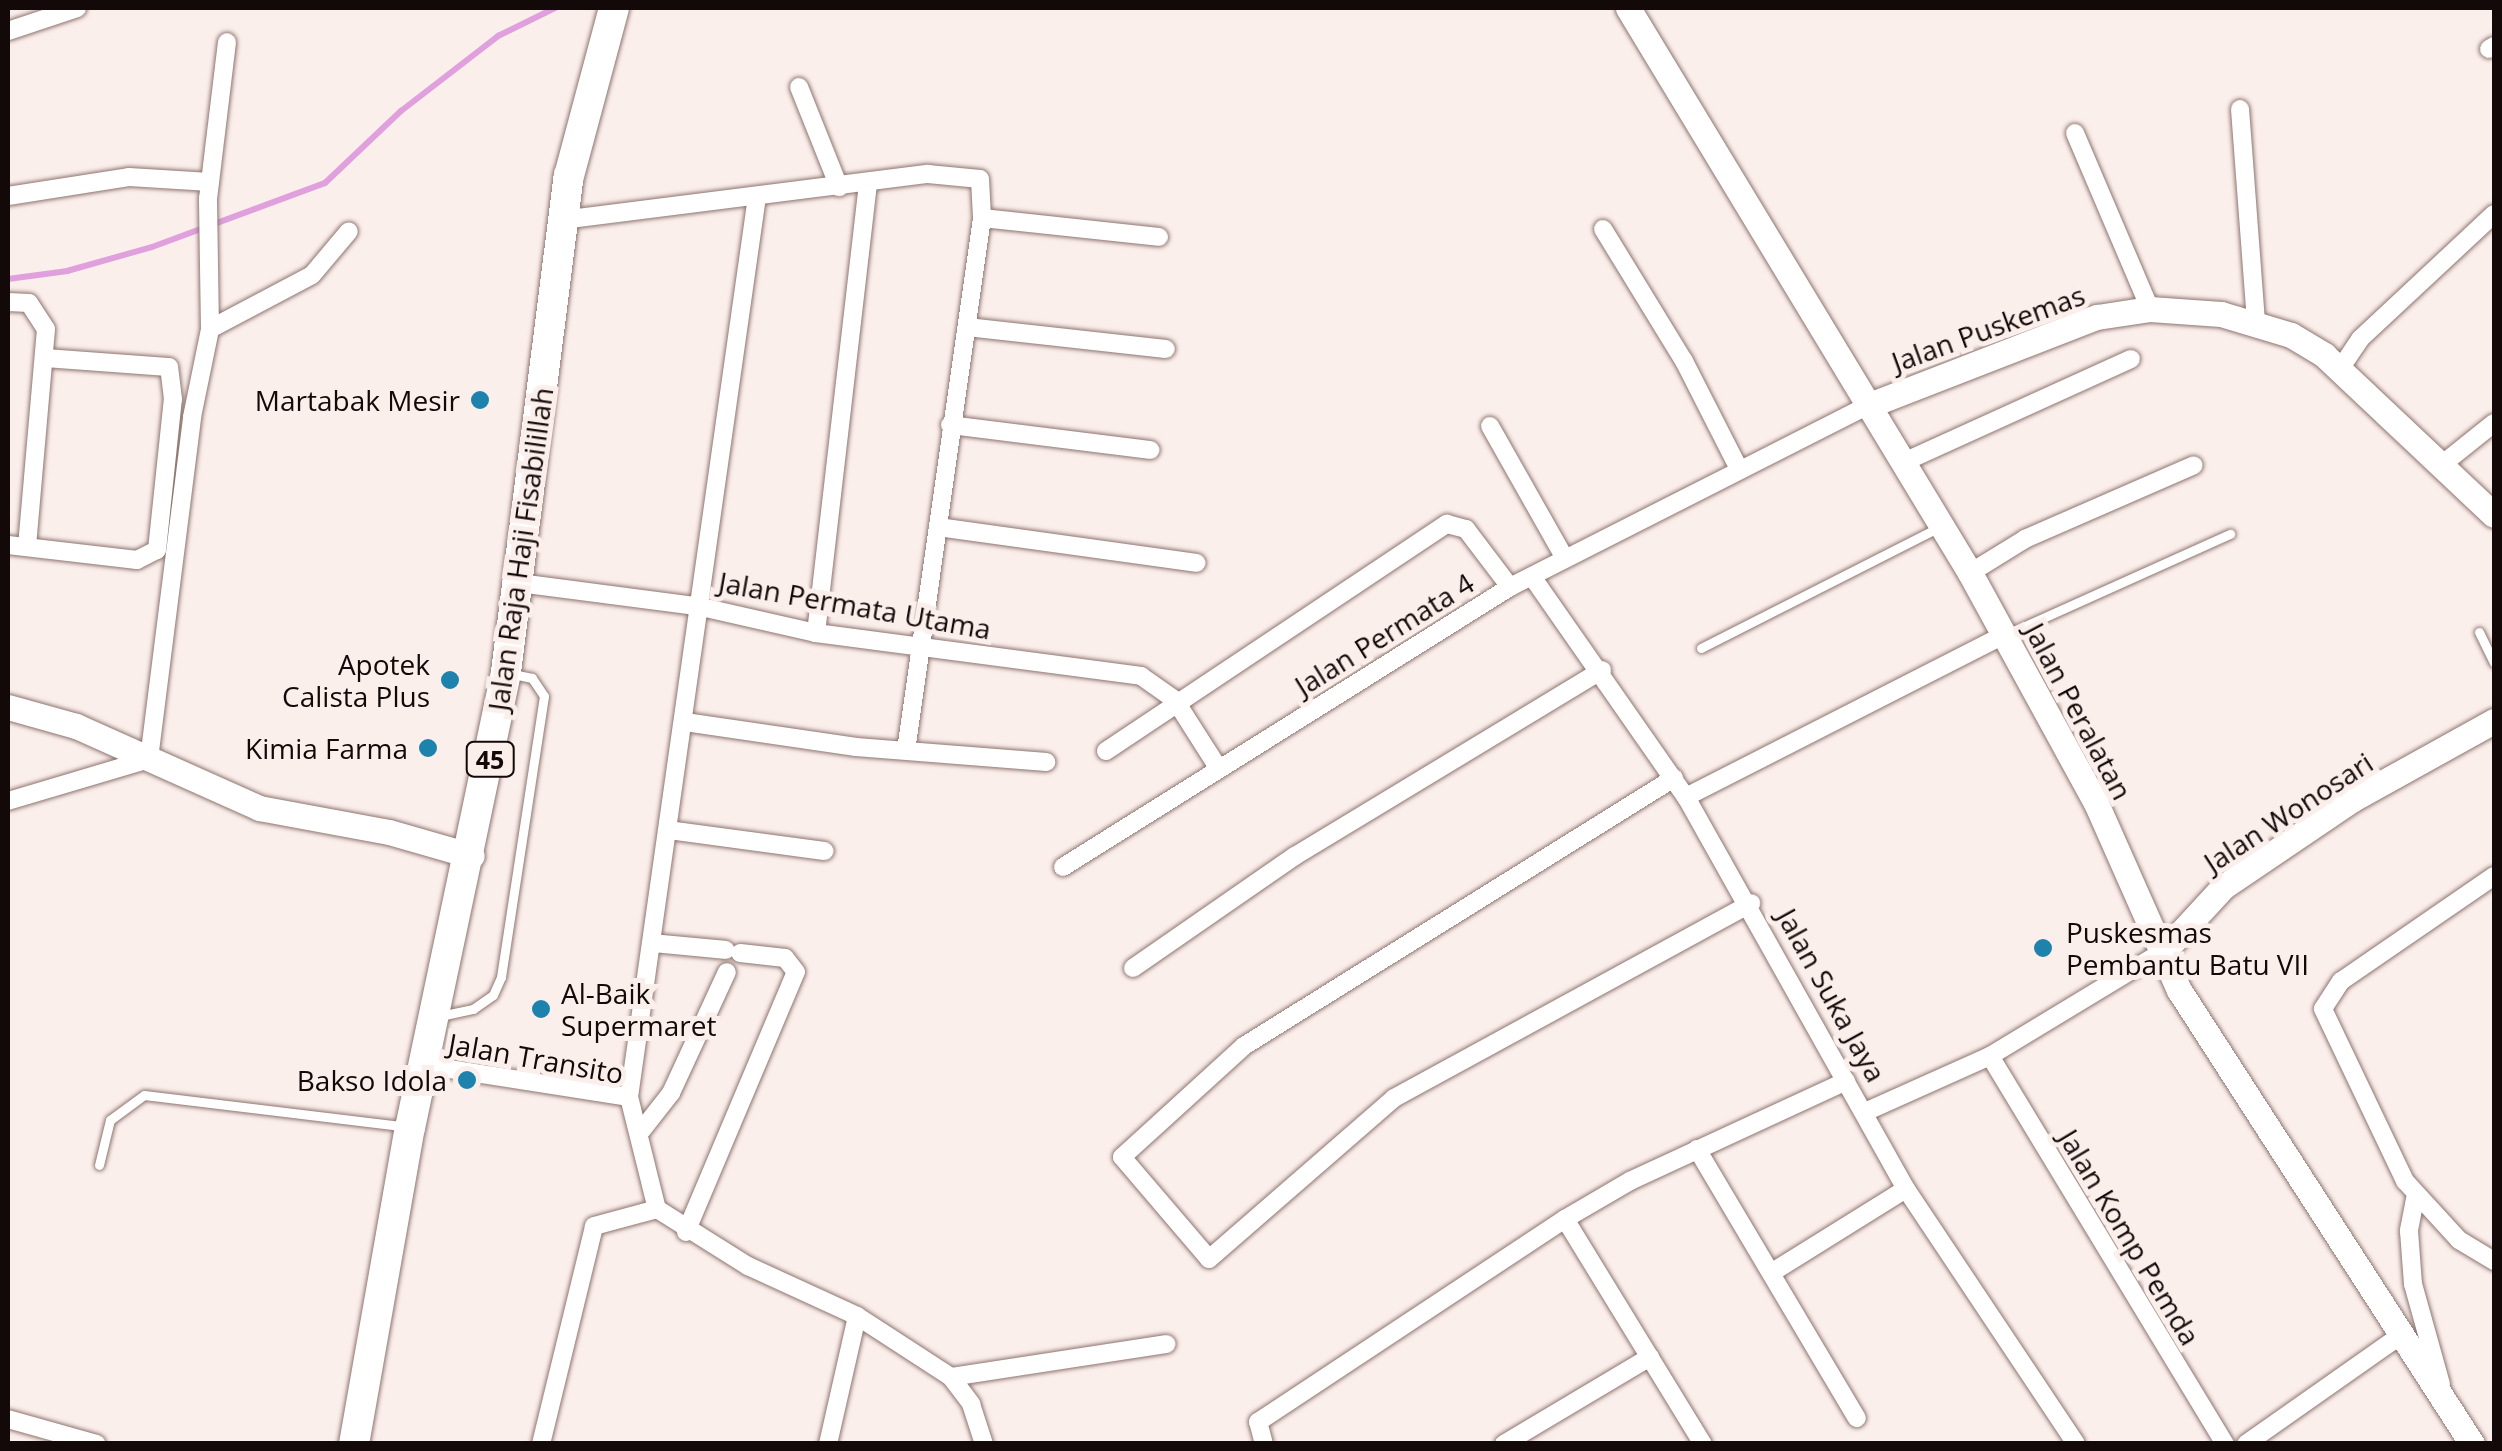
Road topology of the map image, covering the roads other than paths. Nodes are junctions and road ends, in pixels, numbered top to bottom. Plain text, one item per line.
1 (77, 8) edge
2 (614, 8) edge
3 (1628, 8) edge
4 (8, 31) edge
5 (227, 42) dead end
6 (799, 87) dead end
7 (2240, 109) dead end
8 (2075, 133) dead end
9 (210, 182) junction
10 (868, 183) junction
11 (839, 186) junction
12 (8, 196) edge
13 (757, 196) junction
14 (2494, 214) edge
15 (982, 218) junction
16 (562, 220) junction
17 (1603, 228) dead end
18 (349, 231) dead end
19 (1160, 237) dead end
20 (8, 302) edge
21 (2150, 309) junction
22 (2256, 322) junction
23 (967, 327) junction
24 (210, 328) junction
25 (1166, 349) dead end
26 (47, 358) junction
27 (2131, 359) dead end
28 (2340, 368) junction
29 (1868, 406) junction
30 (2494, 423) edge
31 (950, 424) junction
32 (1490, 426) dead end
33 (1150, 450) dead end
34 (1906, 461) junction
35 (2444, 463) junction
36 (2194, 465) dead end
37 (1740, 469) junction
38 (2494, 515) edge
39 (1942, 526) junction
40 (938, 527) junction
41 (2230, 534) dead end
42 (17, 545) edge
43 (1564, 557) junction
44 (1197, 562) dead end
45 (1970, 573) junction
46 (1533, 578) junction
47 (519, 582) junction
48 (1510, 587) junction
49 (697, 606) junction
50 (2478, 632) dead end
51 (816, 633) junction
52 (2004, 635) junction
53 (924, 647) junction
54 (1701, 648) dead end
55 (2494, 663) edge
56 (1602, 670) junction
57 (506, 672) junction
58 (1174, 700) junction
59 (8, 707) edge
60 (2494, 721) edge
61 (685, 722) junction
62 (906, 751) junction
63 (1106, 751) dead end
64 (150, 759) junction
65 (1046, 762) dead end
66 (1219, 769) junction
67 (1674, 778) junction
68 (1686, 796) junction
69 (8, 801) edge
70 (669, 830) junction
71 (826, 851) dead end
72 (472, 856) junction
73 (1063, 867) dead end
74 (2494, 876) edge
75 (1752, 903) junction
76 (652, 944) junction
77 (2164, 950) junction
78 (1133, 968) dead end
79 (728, 972) dead end
80 (436, 1016) junction
81 (1990, 1056) junction
82 (424, 1065) junction
83 (1846, 1081) junction
84 (629, 1098) junction
85 (1865, 1112) junction
86 (410, 1128) junction
87 (642, 1130) junction
88 (1697, 1148) junction
89 (99, 1164) dead end
90 (1906, 1189) junction
91 (2416, 1194) junction
92 (657, 1209) junction
93 (1565, 1220) junction
94 (686, 1232) junction
95 (2494, 1261) edge
96 (1771, 1273) junction
97 (858, 1316) junction
98 (2401, 1335) junction
99 (1166, 1344) dead end
100 (1650, 1357) junction
101 (951, 1377) junction
102 (2446, 1404) junction
103 (1856, 1418) dead end
104 (8, 1419) edge
105 (96, 1444) edge
106 (354, 1444) edge
107 (541, 1444) edge
108 (828, 1444) edge
109 (984, 1444) edge
110 (1264, 1444) edge
111 (1504, 1444) edge
112 (1703, 1444) edge
113 (2076, 1444) edge
114 (2225, 1444) edge
115 (2246, 1444) edge
116 (2472, 1444) edge

1 - 4 street
2 - 16 main road, Jalan Raja Haji Fisabilillah / 45
3 - 29 street, Jalan Peralatan
5 - 9 street
6 - 11 street
7 - 22 street
8 - 21 street
9 - 12 street
9 - 24 street
10 - 11 street
10 - 15 street
10 - 51 street
11 - 13 street
13 - 16 street
13 - 49 street
14 - 28 street
15 - 19 street
15 - 23 street
16 - 47 main road, Jalan Raja Haji Fisabilillah / 45
17 - 37 street
18 - 24 street
20 - 26 street
21 - 22 street, Jalan Puskemas
21 - 29 street, Jalan Puskemas
22 - 28 street, Jalan Puskemas
23 - 25 street
23 - 31 street
24 - 64 street
26 - 42 street
26 - 42 street
27 - 34 street
28 - 35 street, Jalan Puskemas
29 - 34 street, Jalan Peralatan
29 - 37 street, Jalan Puskemas
30 - 35 street
31 - 33 street
31 - 40 street
32 - 43 street
34 - 39 street, Jalan Peralatan
35 - 38 street, Jalan Puskemas
36 - 45 street
37 - 43 street, Jalan Puskemas
39 - 45 street, Jalan Peralatan
39 - 54 lane
40 - 44 street
40 - 53 street
41 - 52 lane
43 - 46 street, Jalan Puskemas
45 - 52 street, Jalan Peralatan
46 - 48 street, Jalan Puskemas
46 - 56 street, Jalan Suka Jaya
47 - 49 street, Jalan Permata Utama
47 - 57 main road, Jalan Raja Haji Fisabilillah / 45
48 - 58 street, Jalan Permata 4
48 - 66 street, Jalan Permata 4
49 - 51 street, Jalan Permata Utama
49 - 61 street
50 - 55 lane
51 - 53 street, Jalan Permata Utama
52 - 68 street
52 - 77 street, Jalan Peralatan
53 - 58 street, Jalan Permata Utama
53 - 62 street
56 - 67 street, Jalan Suka Jaya
56 - 78 street
57 - 72 main road, Jalan Raja Haji Fisabilillah / 45
57 - 80 lane
58 - 63 street, Jalan Permata 4
58 - 66 street
59 - 64 street
60 - 77 street, Jalan Wonosari
61 - 62 street
61 - 70 street
62 - 65 street
64 - 69 street
64 - 72 street
66 - 73 street, Jalan Permata 4
67 - 68 street, Jalan Suka Jaya
67 - 75 street
68 - 75 street, Jalan Suka Jaya
70 - 71 street
70 - 76 street
72 - 80 main road, Jalan Raja Haji Fisabilillah / 45
74 - 91 street
75 - 83 street, Jalan Suka Jaya
76 - 84 street
76 - 94 street
77 - 81 street, Jalan Wonosari
77 - 98 street, Jalan Peralatan
79 - 87 street
80 - 82 main road, Jalan Raja Haji Fisabilillah / 45
81 - 85 street, Jalan Wonosari
81 - 114 street, Jalan Komp Pemda
82 - 84 street, Jalan Transito
82 - 86 main road, Jalan Raja Haji Fisabilillah / 45
83 - 85 street, Jalan Suka Jaya
83 - 88 street
84 - 87 street, Jalan Transito
85 - 90 street, Jalan Suka Jaya
86 - 89 lane
86 - 106 main road, Jalan Raja Haji Fisabilillah / 45
87 - 92 street, Jalan Transito
88 - 93 street
88 - 96 street
90 - 96 street
90 - 113 street, Jalan Suka Jaya
91 - 95 street
91 - 102 street
92 - 94 street
92 - 107 street
93 - 100 street
93 - 110 street
94 - 97 street
96 - 103 street
97 - 101 street
97 - 108 street
98 - 102 street, Jalan Peralatan
98 - 115 street
99 - 101 street
100 - 111 street
100 - 112 street
101 - 109 street
102 - 116 street, Jalan Peralatan
104 - 105 street

